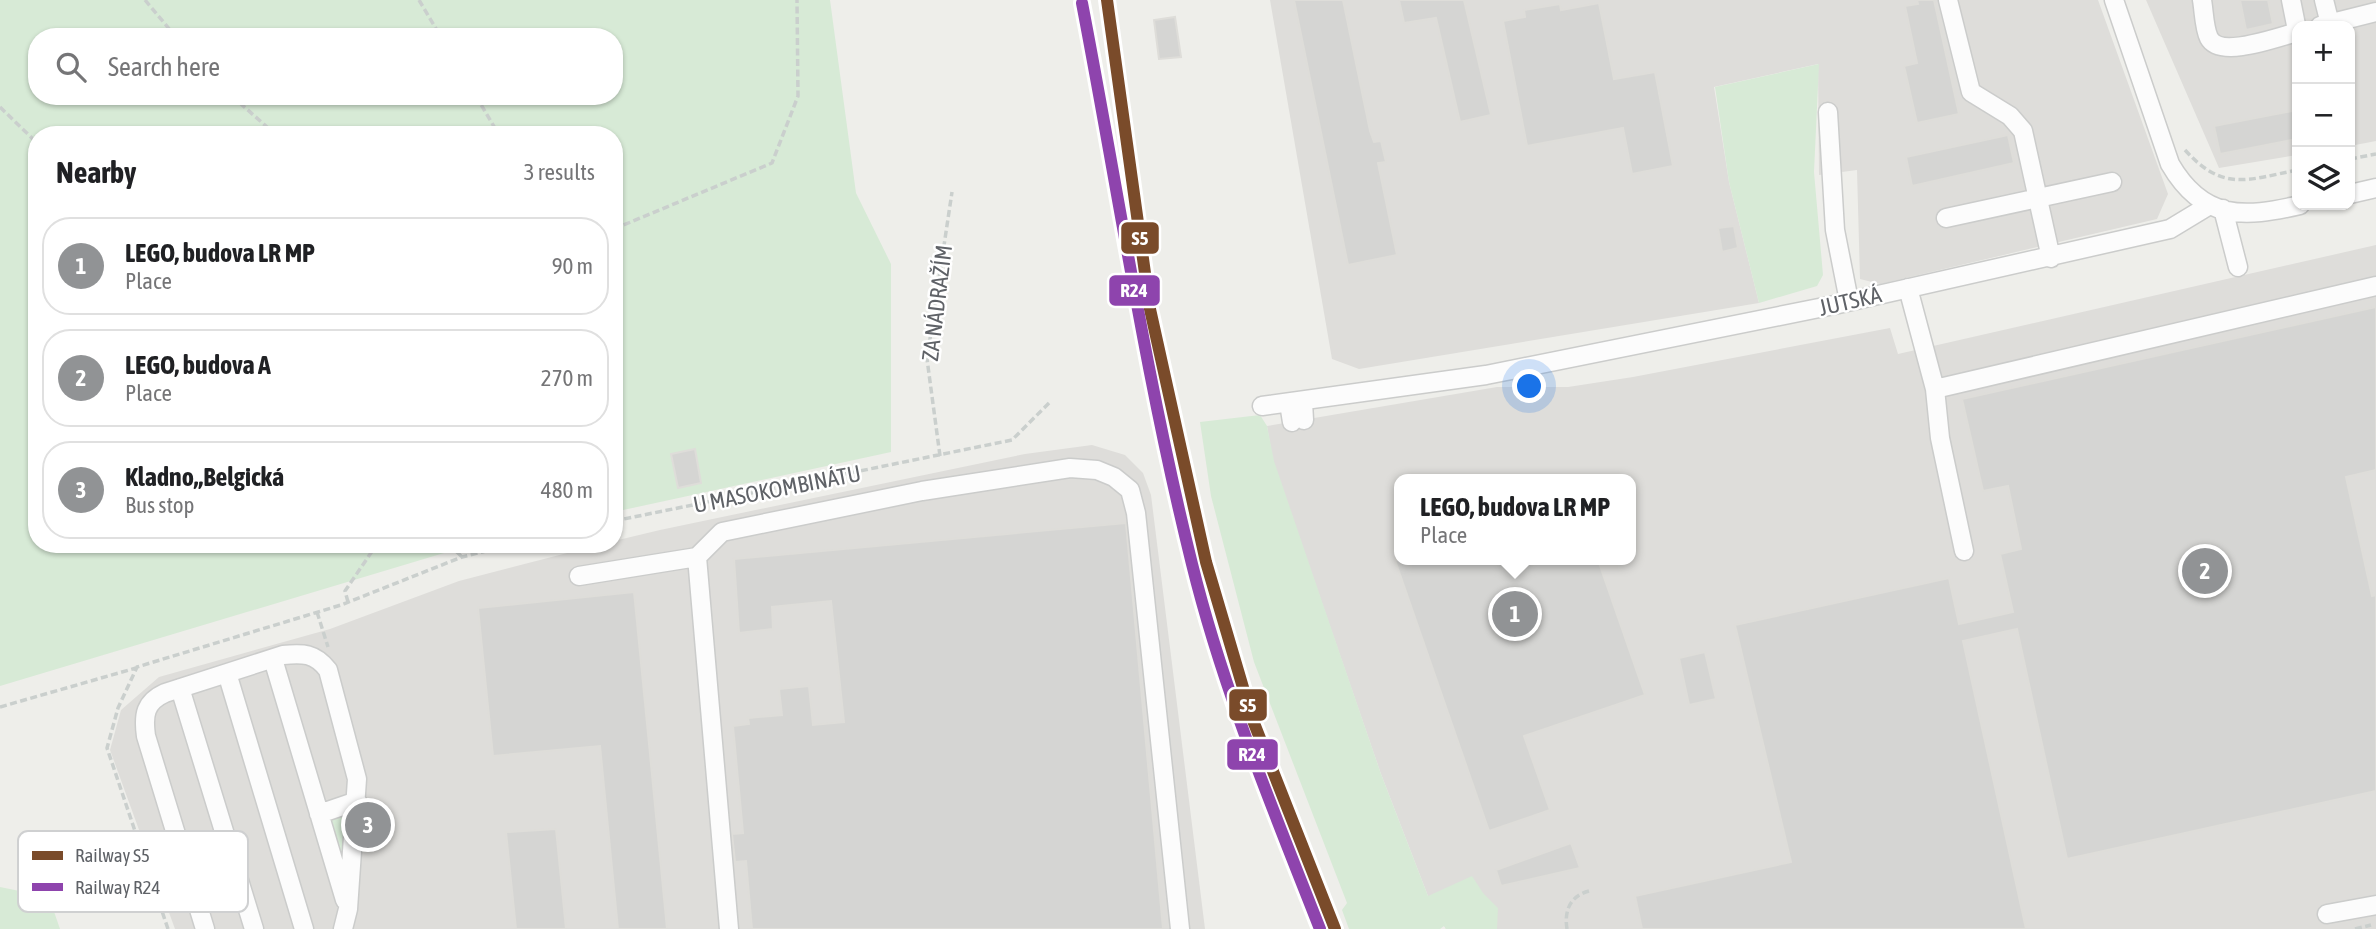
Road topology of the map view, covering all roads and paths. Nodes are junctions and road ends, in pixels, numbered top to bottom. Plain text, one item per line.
1 (145, 0) edge
2 (419, 0) edge
3 (797, 0) edge
4 (1948, 0) edge
5 (2114, 0) edge
6 (2202, 0) edge
7 (2291, 0) edge
8 (2324, 0) edge
9 (2376, 12) edge
10 (2295, 21) edge
11 (2325, 21) edge
12 (2341, 21) edge
13 (168, 28) edge
14 (436, 28) edge
15 (2292, 32) edge
16 (242, 105) edge
17 (481, 105) edge
18 (0, 107) edge
19 (1828, 112) dead end
20 (266, 126) edge
21 (494, 126) edge
22 (28, 133) edge
23 (2178, 143) dead end
24 (2376, 154) edge
25 (2355, 158) edge
26 (2292, 171) edge
27 (2112, 182) dead end
28 (2376, 188) edge
29 (952, 192) dead end
30 (2355, 193) edge
31 (2038, 201) junction
32 (2215, 207) junction
33 (2292, 207) edge
34 (1946, 218) dead end
35 (623, 225) edge
36 (2051, 258) junction
37 (2238, 267) dead end
38 (2376, 286) edge
39 (1908, 288) junction
40 (1849, 302) junction
41 (1935, 389) junction
42 (1051, 401) dead end
43 (1296, 402) junction
44 (1262, 406) dead end
45 (1298, 421) dead end
46 (940, 456) junction
47 (623, 519) edge
48 (1964, 551) dead end
49 (370, 553) edge
50 (458, 553) edge
51 (462, 557) dead end
52 (697, 557) junction
53 (579, 576) dead end
54 (348, 602) dead end
55 (273, 659) junction
56 (137, 667) dead end
57 (227, 673) junction
58 (180, 688) junction
59 (0, 707) edge
60 (357, 801) junction
61 (319, 814) junction
62 (176, 831) edge
63 (224, 831) edge
64 (1589, 891) dead end
65 (2376, 905) edge
66 (248, 909) edge
67 (348, 909) junction
68 (200, 912) edge
69 (2327, 914) dead end
70 (2376, 924) edge
71 (205, 929) edge
72 (254, 929) edge
73 (303, 929) edge
74 (343, 929) edge
75 (729, 929) edge
76 (1180, 929) edge
77 (1567, 929) edge
78 (2355, 929) edge

1 - 13 path
2 - 14 path
3 - 35 path
4 - 31 street
5 - 32 street
6 - 15 street
7 - 10 street
8 - 11 street
9 - 12 street
16 - 20 path
17 - 21 path
18 - 22 path
19 - 40 street
23 - 26 path
24 - 25 path
27 - 31 street
28 - 30 street
29 - 46 path, ZA NÁDRAŽÍM
31 - 34 street
31 - 36 street
32 - 33 street
32 - 36 street, JUTSKÁ
32 - 37 street
36 - 39 street, JUTSKÁ
38 - 41 street
39 - 40 street, JUTSKÁ
39 - 41 street
40 - 43 street, JUTSKÁ
41 - 48 street
42 - 46 path, U MASOKOMBINÁTU
43 - 44 street, JUTSKÁ
43 - 45 street
46 - 47 path, U MASOKOMBINÁTU
49 - 54 path
50 - 51 path
52 - 53 street
52 - 75 street
52 - 76 street
55 - 57 street
55 - 60 street
55 - 61 street
56 - 59 path
57 - 58 street
57 - 73 street
58 - 62 street
58 - 63 street
60 - 61 street
60 - 67 street
61 - 67 street
64 - 77 path
65 - 69 street
66 - 72 street
67 - 74 street
68 - 71 street
70 - 78 path

